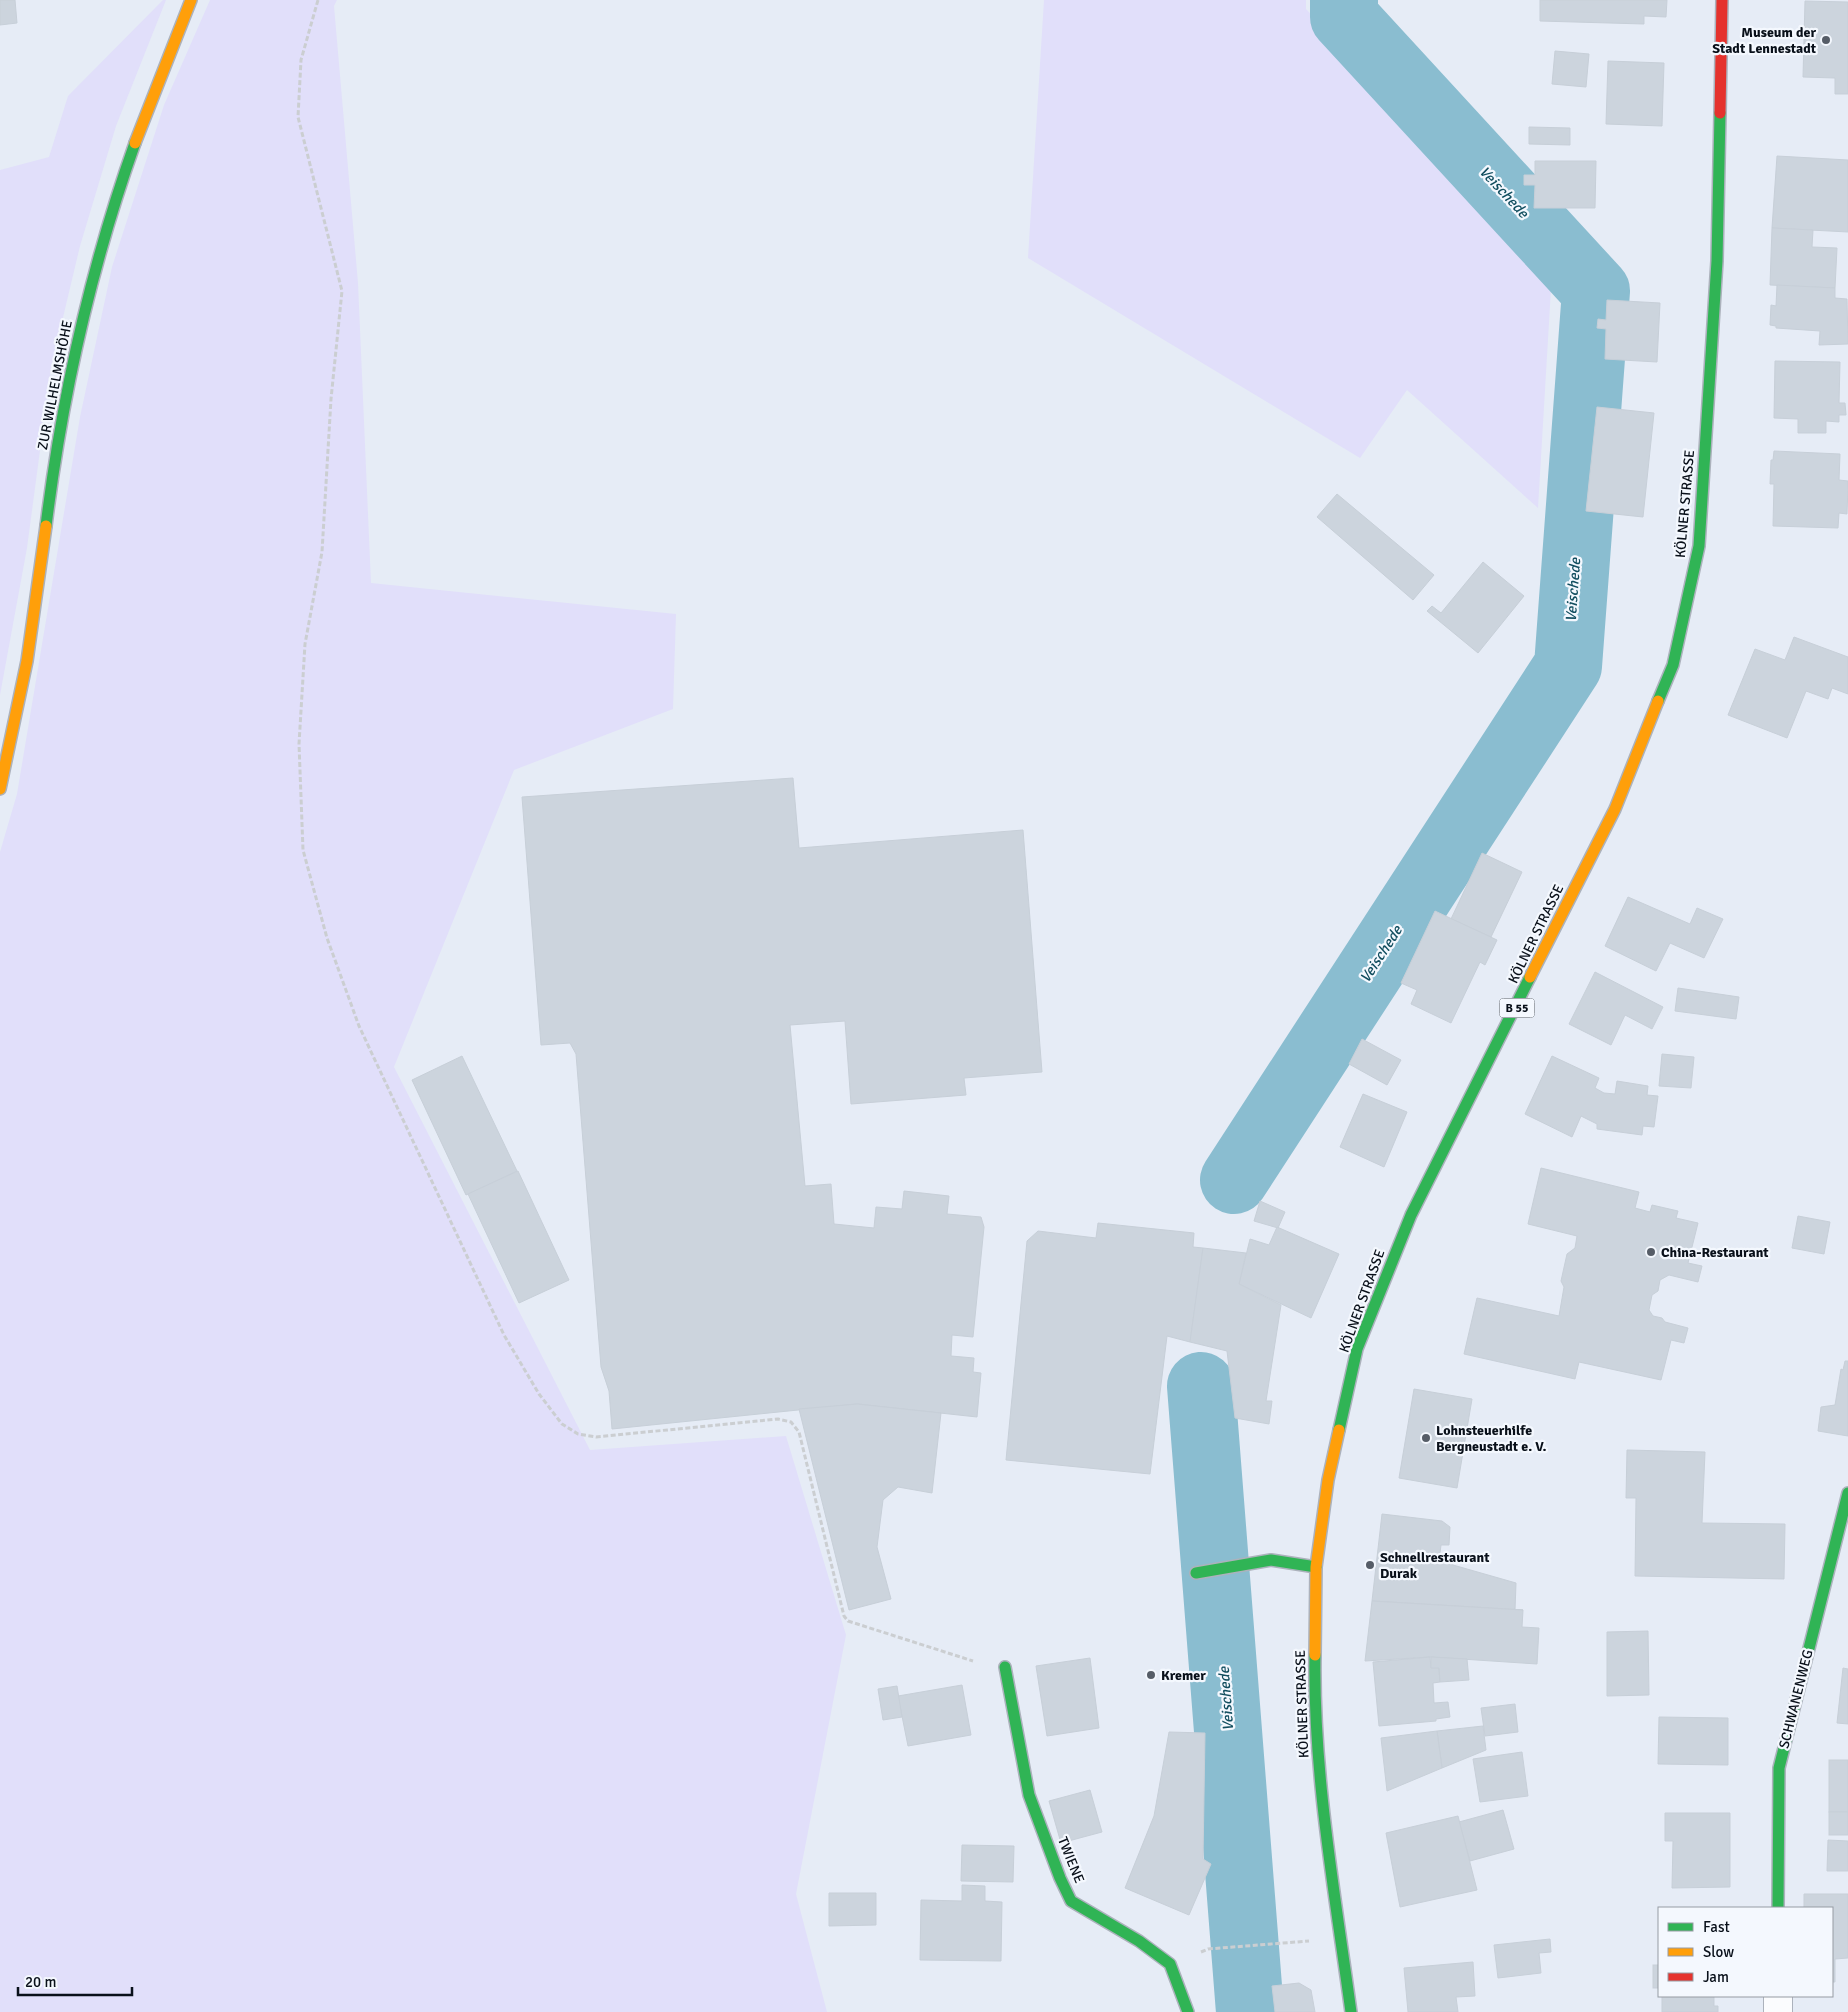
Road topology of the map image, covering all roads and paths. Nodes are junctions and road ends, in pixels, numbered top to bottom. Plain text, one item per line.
1 (191, 0) edge
2 (318, 0) edge
3 (1722, 0) edge
4 (0, 789) edge
5 (1848, 1493) edge
6 (1316, 1567) junction
7 (1196, 1573) dead end
8 (1005, 1667) joint
9 (1778, 1907) edge
10 (1287, 1944) dead end
11 (1208, 1949) dead end
12 (1778, 1997) edge
13 (1188, 2012) edge
14 (1351, 2012) edge
15 (1778, 2012) edge

1 - 4 main road, ZUR WILHELMSHÖHE
2 - 8 path
3 - 6 main road, KÖLNER STRASSE / B 55
5 - 9 main road, SCHWANENWEG
6 - 7 main road
6 - 14 main road, KÖLNER STRASSE / B 55
8 - 13 main road, TWIENE
10 - 11 path
12 - 15 street

